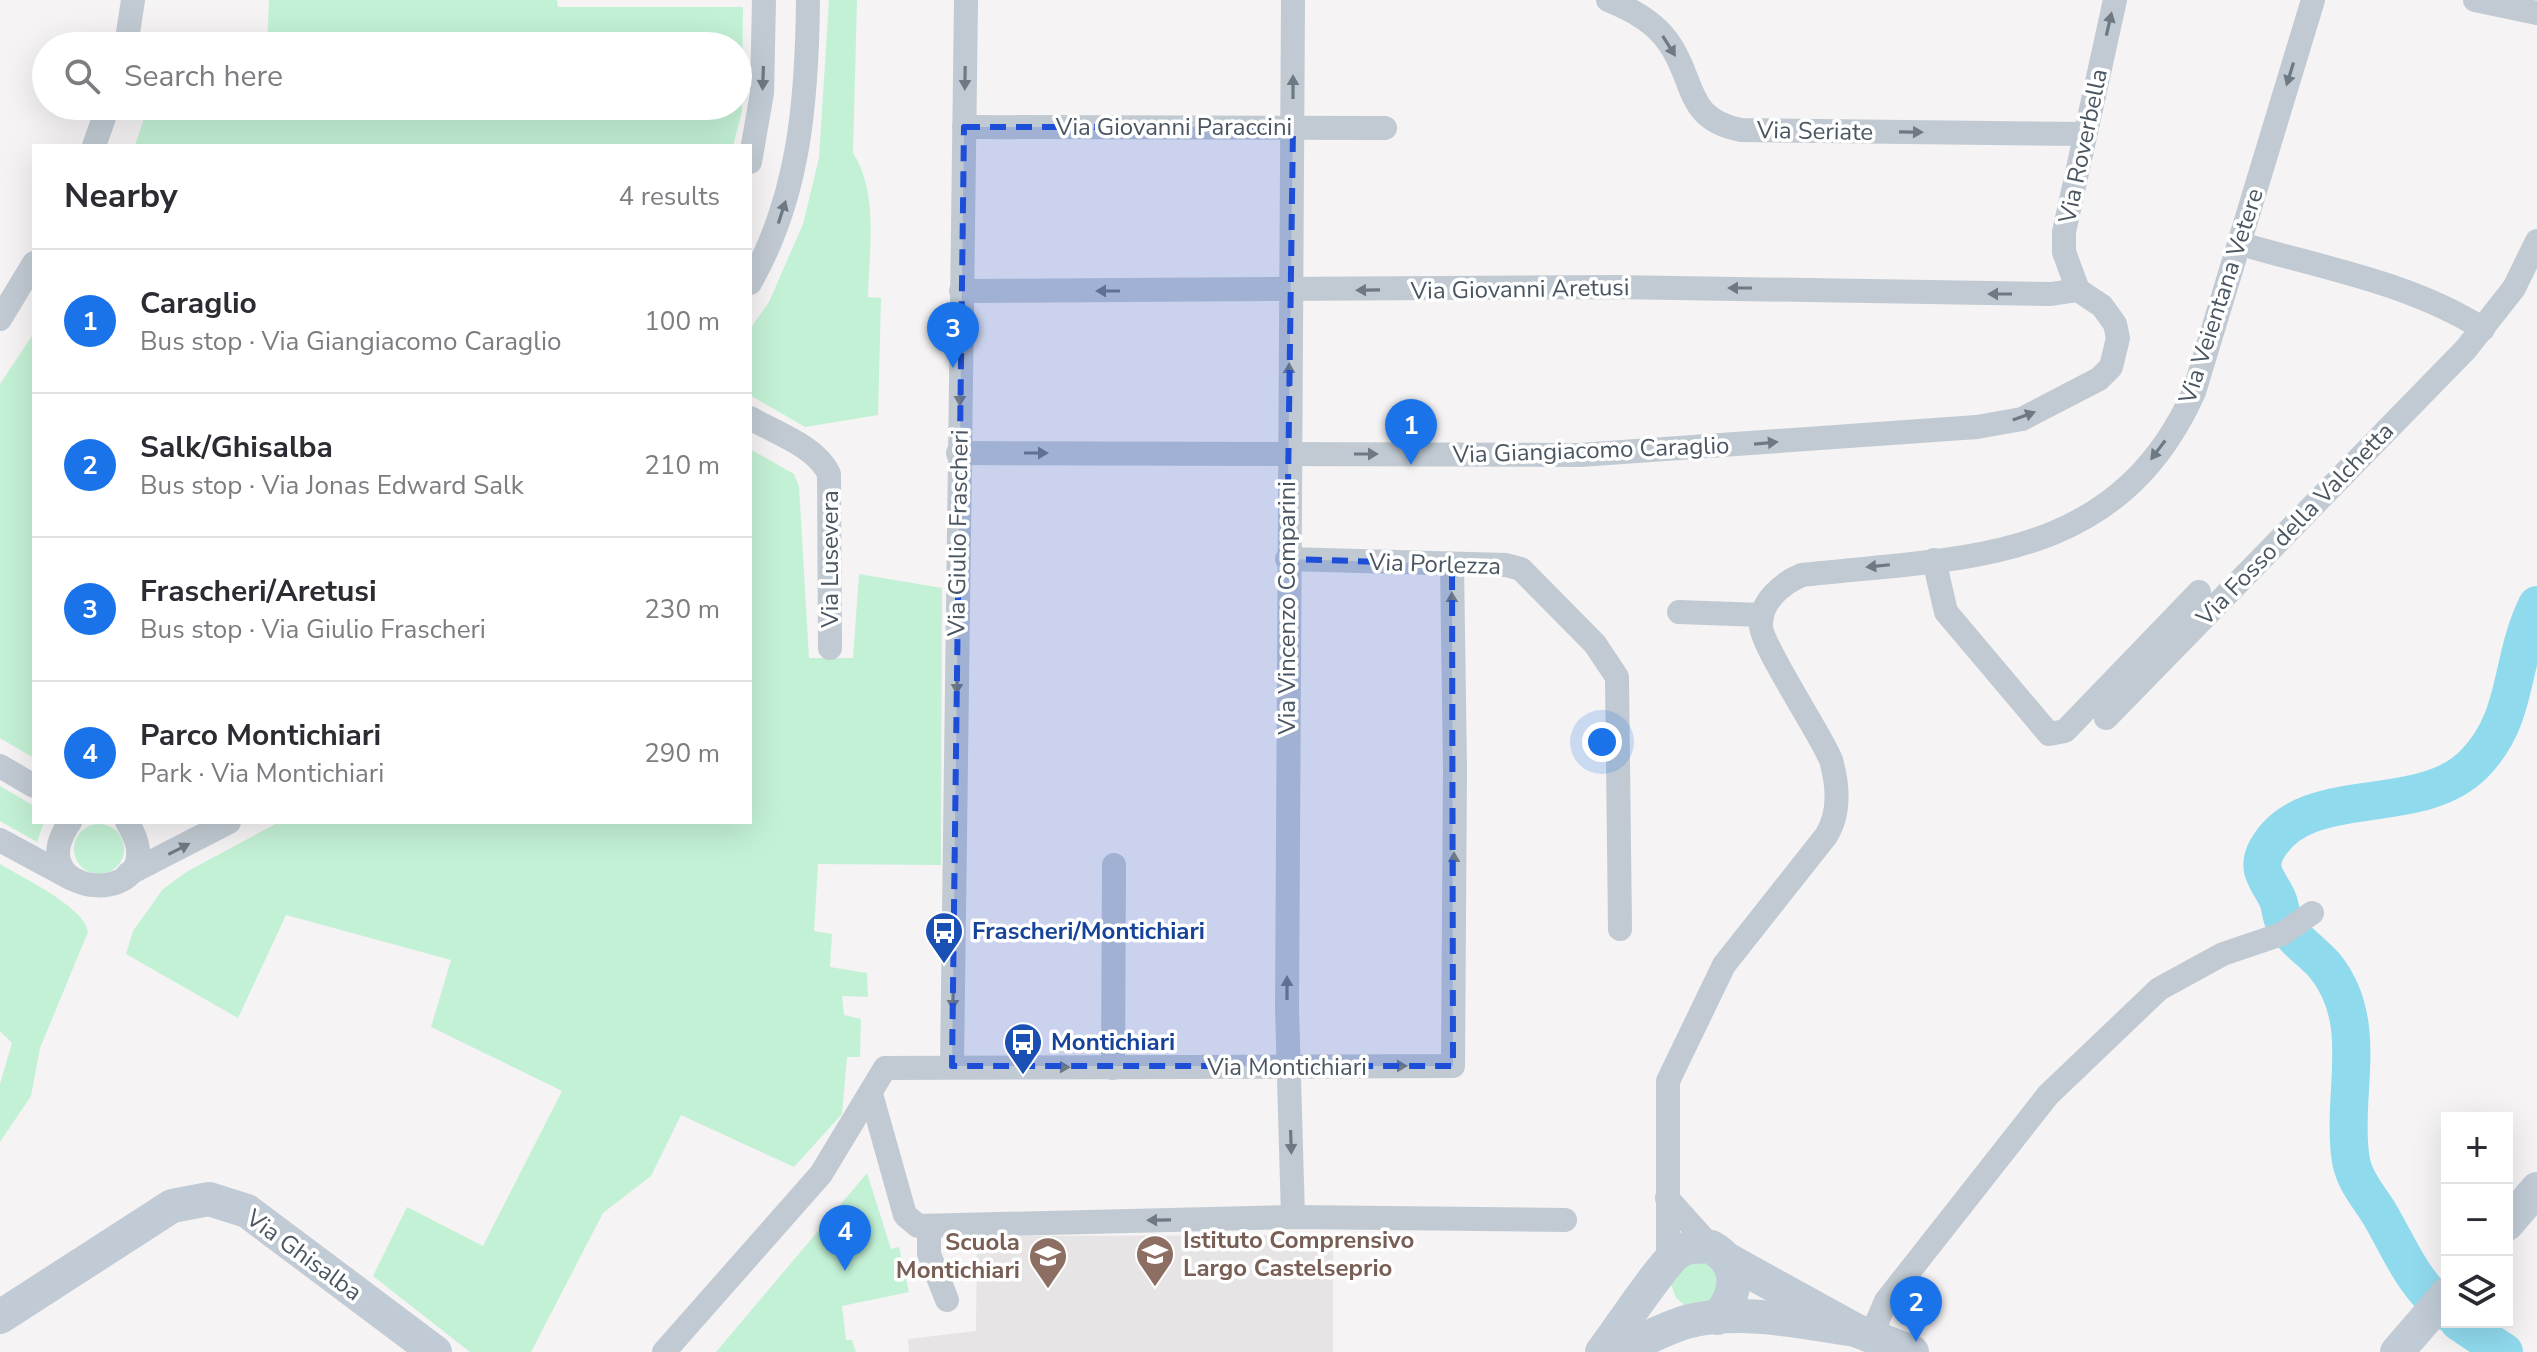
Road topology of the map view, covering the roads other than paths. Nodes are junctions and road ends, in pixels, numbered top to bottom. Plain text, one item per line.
1 (133, 0) edge
2 (764, 0) edge
3 (808, 0) edge
4 (966, 0) edge
5 (1293, 0) edge
6 (1608, 0) edge
7 (2115, 0) edge
8 (2313, 0) edge
9 (2475, 0) edge
10 (2537, 13) edge
11 (128, 32) edge
12 (103, 120) edge
13 (964, 127) junction
14 (1293, 127) junction
15 (1385, 128) dead end
16 (2084, 134) junction
17 (95, 144) edge
18 (752, 150) edge
19 (2537, 241) edge
20 (2241, 244) junction
21 (32, 266) edge
22 (752, 279) edge
23 (2078, 290) junction
24 (961, 291) junction
25 (1290, 291) junction
26 (0, 319) edge
27 (2483, 329) junction
28 (752, 419) edge
29 (958, 453) junction
30 (1288, 453) junction
31 (1287, 559) junction
32 (1934, 560) junction
33 (1452, 564) junction
34 (2199, 592) dead end
35 (1679, 612) dead end
36 (1762, 615) junction
37 (830, 648) dead end
38 (2106, 718) dead end
39 (0, 766) edge
40 (32, 785) edge
41 (69, 824) edge
42 (128, 824) edge
43 (225, 824) edge
44 (0, 840) edge
45 (1114, 865) dead end
46 (128, 874) junction
47 (77, 882) junction
48 (2297, 924) dead end
49 (1620, 929) dead end
50 (952, 1066) junction
51 (1289, 1066) junction
52 (1113, 1068) junction
53 (871, 1094) junction
54 (2537, 1189) edge
55 (1667, 1198) junction
56 (2513, 1216) edge
57 (1293, 1217) junction
58 (1565, 1220) dead end
59 (929, 1227) junction
60 (1720, 1254) junction
61 (1664, 1269) junction
62 (947, 1300) dead end
63 (2441, 1301) edge
64 (0, 1317) edge
65 (1702, 1320) junction
66 (1867, 1335) junction
67 (435, 1352) edge
68 (664, 1352) edge
69 (1602, 1352) edge
70 (1617, 1352) edge
71 (1912, 1352) edge
72 (2397, 1352) edge

1 - 11 street
2 -> 18 street
22 -> 3 street
4 -> 13 street, Via Giulio Frascheri
14 -> 5 street, Via Vincenzo Comparini
6 -> 16 street, Via Seriate
16 -> 7 street, Via Roverbella
8 -> 20 street, Via Veientana Vetere
9 - 10 street
12 - 17 street
13 - 14 street, Via Giovanni Paraccini
13 - 24 street, Via Giulio Frascheri
14 - 15 street, Via Giovanni Paraccini
14 - 25 street, Via Vincenzo Comparini
16 - 23 street, Via Roverbella
19 - 27 street, Via Fosso della Valchetta
20 - 27 street
20 -> 32 street, Via Veientana Vetere
21 - 26 street
23 -> 25 street, Via Giovanni Aretusi
30 -> 23 street, Via Giangiacomo Caraglio
25 -> 24 street, Via Giovanni Aretusi
24 -> 29 street, Via Giulio Frascheri
30 -> 25 street, Via Vincenzo Comparini
27 - 38 street, Via Fosso della Valchetta
28 - 37 street, Via Lusevera
29 -> 30 street, Via Giangiacomo Caraglio
29 -> 50 street, Via Giulio Frascheri
30 - 31 street, Via Vincenzo Comparini
31 - 33 street, Via Porlezza
51 -> 31 street, Via Vincenzo Comparini
32 - 34 street
32 -> 36 street, Via Veientana Vetere
33 - 49 street, Via Porlezza
51 -> 33 street, Via Montichiari
35 - 36 street
36 - 55 street
39 - 40 street
41 - 47 street
42 - 46 street
46 -> 43 street
44 - 47 street
45 - 52 street
46 - 47 street
48 - 66 street
50 -> 52 street, Via Montichiari
50 - 53 street, Via Montichiari
51 - 52 street, Via Montichiari
51 -> 57 street, Via Vincenzo Comparini
53 - 59 street
53 - 68 street, Via Montichiari
54 - 56 street
55 - 60 street
55 - 61 street
57 - 58 street
57 -> 59 street
59 - 62 street
60 - 61 street
60 - 65 street
60 - 66 street
61 - 65 street
61 - 69 street
63 - 72 street
64 - 67 street, Via Ghisalba
65 - 66 street
65 - 70 street
66 - 71 street

